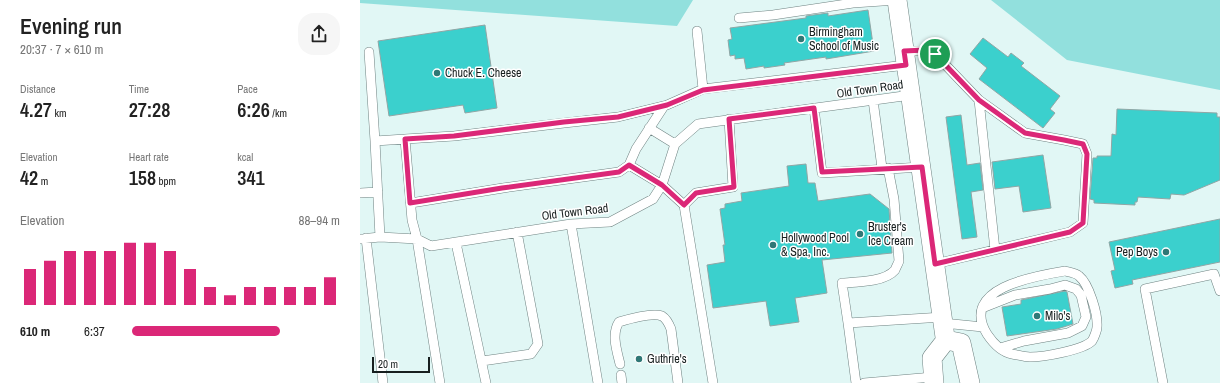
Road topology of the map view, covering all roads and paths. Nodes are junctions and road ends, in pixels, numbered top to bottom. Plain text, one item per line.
1 (897, 0) edge
2 (739, 18) dead end
3 (697, 31) dead end
4 (369, 52) dead end
5 (905, 58) junction
6 (703, 90) junction
7 (911, 95) junction
8 (873, 100) junction
9 (979, 100) junction
10 (664, 106) junction
11 (814, 108) junction
12 (729, 119) junction
13 (649, 128) junction
14 (405, 139) junction
15 (375, 141) junction
16 (675, 144) junction
17 (629, 165) junction
18 (922, 167) junction
19 (885, 168) junction
20 (662, 185) junction
21 (378, 192) junction
22 (360, 193) edge
23 (410, 203) junction
24 (684, 205) junction
25 (571, 224) junction
26 (517, 232) junction
27 (380, 237) junction
28 (363, 238) edge
29 (417, 239) junction
30 (456, 243) junction
31 (995, 250) junction
32 (935, 264) junction
33 (1217, 273) edge
34 (1220, 291) edge
35 (982, 308) junction
36 (848, 323) junction
37 (944, 327) junction
38 (983, 327) junction
39 (1000, 348) junction
40 (482, 360) junction
41 (620, 364) dead end
42 (934, 380) edge
43 (383, 383) edge
44 (440, 383) edge
45 (486, 383) edge
46 (598, 383) edge
47 (678, 383) edge
48 (713, 383) edge
49 (856, 383) edge
50 (864, 383) edge
51 (970, 383) edge
52 (1162, 383) edge

1 - 2 lane
1 - 5 street
3 - 6 lane
4 - 15 lane
5 - 6 lane
5 - 7 street
5 - 9 lane
6 - 10 lane
7 - 8 lane, Old Town Road
7 - 18 street
8 - 11 lane, Old Town Road
8 - 19 lane
9 - 31 lane
9 - 31 lane
10 - 13 lane
10 - 14 lane
11 - 12 lane, Old Town Road
11 - 19 lane
12 - 16 lane, Old Town Road
12 - 24 lane
13 - 16 lane
13 - 17 lane
14 - 15 lane
14 - 23 lane
15 - 21 lane
16 - 20 lane, Old Town Road
17 - 20 lane
17 - 23 lane
18 - 19 lane
18 - 32 street
19 - 36 lane
20 - 24 lane
20 - 25 lane, Old Town Road
21 - 22 lane
21 - 27 lane
23 - 29 lane
24 - 48 lane
25 - 26 lane, Old Town Road
25 - 46 lane
26 - 30 lane, Old Town Road
26 - 40 lane
27 - 28 lane, Old Town Road
27 - 29 lane, Old Town Road
28 - 43 lane
29 - 30 lane, Old Town Road
29 - 44 lane
30 - 40 lane
31 - 32 lane
32 - 37 street
33 - 34 lane
33 - 52 lane
35 - 38 lane
35 - 39 lane
35 - 39 lane
36 - 37 lane
36 - 49 lane
37 - 38 lane
37 - 42 street
37 - 51 street
38 - 39 lane
40 - 45 lane
41 - 47 lane
42 - 50 lane

